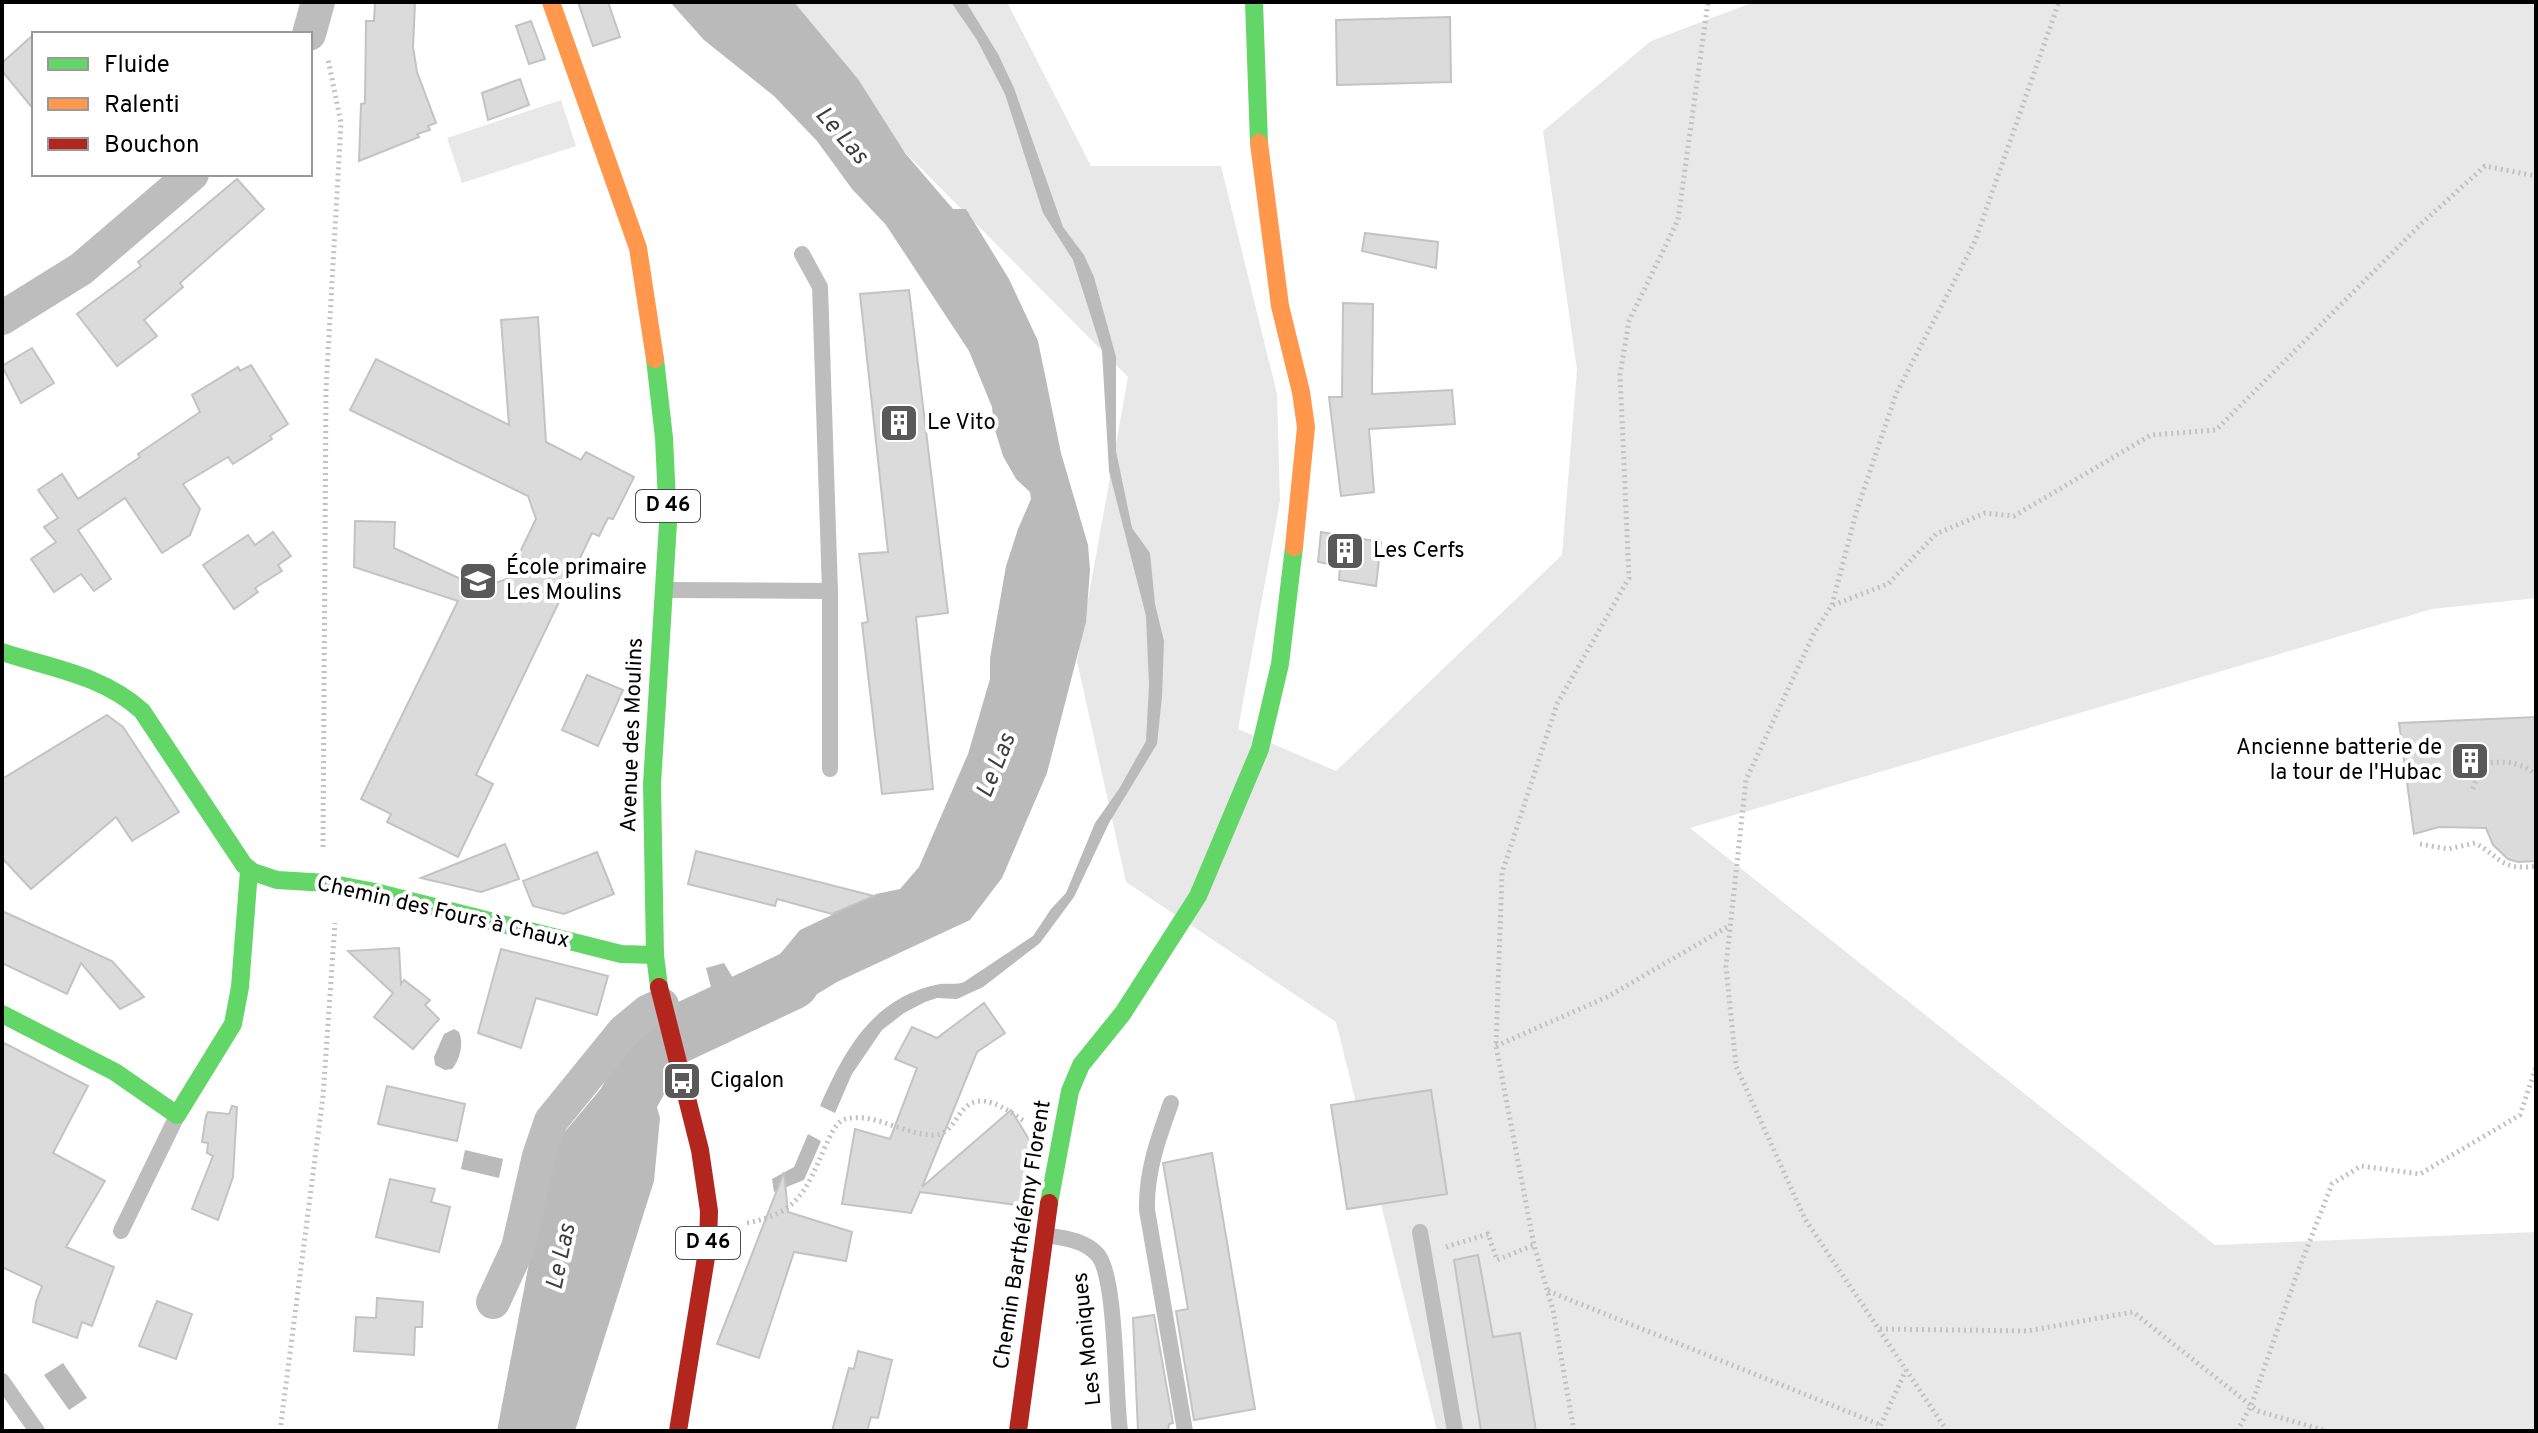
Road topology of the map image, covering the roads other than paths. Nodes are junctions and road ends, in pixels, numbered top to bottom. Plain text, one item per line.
1 (551, 2) edge
2 (1254, 2) edge
3 (190, 176) edge
4 (802, 254) dead end
5 (2, 318) edge
6 (664, 590) junction
7 (830, 591) junction
8 (7, 662) edge
9 (830, 769) dead end
10 (249, 871) junction
11 (655, 955) junction
12 (2, 1014) edge
13 (664, 1015) junction
14 (1171, 1103) dead end
15 (177, 1115) junction
16 (121, 1231) dead end
17 (1420, 1232) dead end
18 (1044, 1234) junction
19 (493, 1302) dead end
20 (2, 1381) edge
21 (1118, 1430) edge
22 (37, 1431) edge
23 (678, 1431) edge
24 (1018, 1431) edge
25 (1185, 1431) edge
26 (1455, 1431) edge

1 - 6 street, Avenue des Moulins / D 46
2 - 18 street, Chemin Barthélémy Florent
3 - 5 street
4 - 7 lane
6 - 7 lane
6 - 11 street, Avenue des Moulins / D 46
7 - 9 lane
8 - 10 street
10 - 11 street, Chemin des Fours à Chaux
10 - 15 street
11 - 13 street, Avenue des Moulins / D 46
12 - 15 street
13 - 19 street
13 - 23 street, Avenue des Moulins / D 46
14 - 25 lane
15 - 16 lane
17 - 26 lane
18 - 21 lane, Les Moniques
18 - 24 street, Chemin Barthélémy Florent
20 - 22 lane

